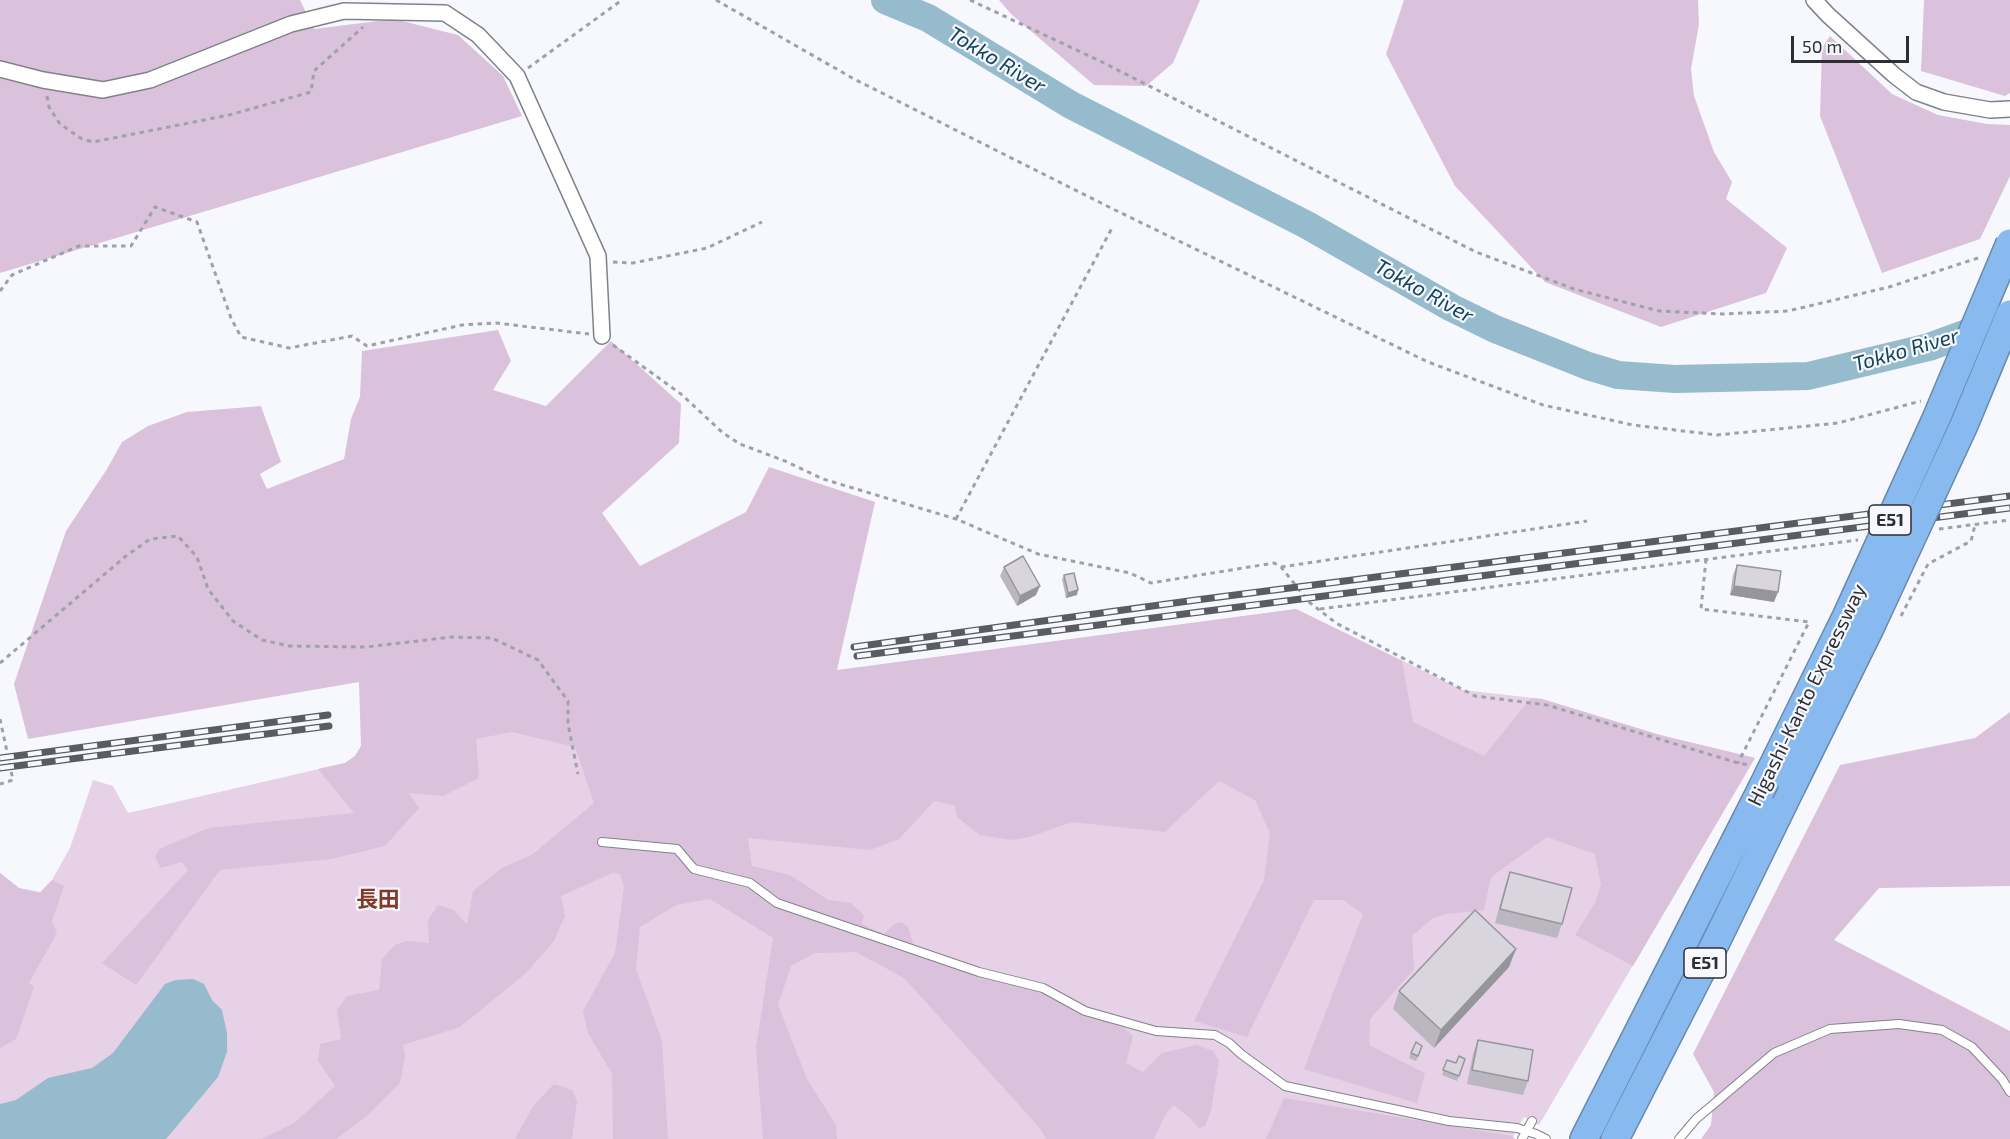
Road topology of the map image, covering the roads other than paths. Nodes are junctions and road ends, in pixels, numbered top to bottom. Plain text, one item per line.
1 (1814, 0) edge
2 (447, 6) edge
3 (0, 69) edge
4 (2010, 109) edge
5 (1999, 249) edge
6 (2010, 314) edge
7 (602, 336) road end
8 (602, 842) dead end
9 (2010, 1092) edge
10 (1532, 1121) dead end
11 (1527, 1131) junction
12 (1522, 1139) edge
13 (1546, 1139) edge
14 (1584, 1139) edge
15 (1615, 1139) edge
16 (1679, 1139) edge

1 - 4 street
2 - 3 street
2 - 7 street
5 - 14 highway, Higashi-Kanto Expressway / E51, bridge
6 - 15 highway, Higashi-Kanto Expressway / E51, bridge
8 - 11 lane
9 - 16 lane
10 - 11 lane
11 - 12 lane
11 - 13 lane

